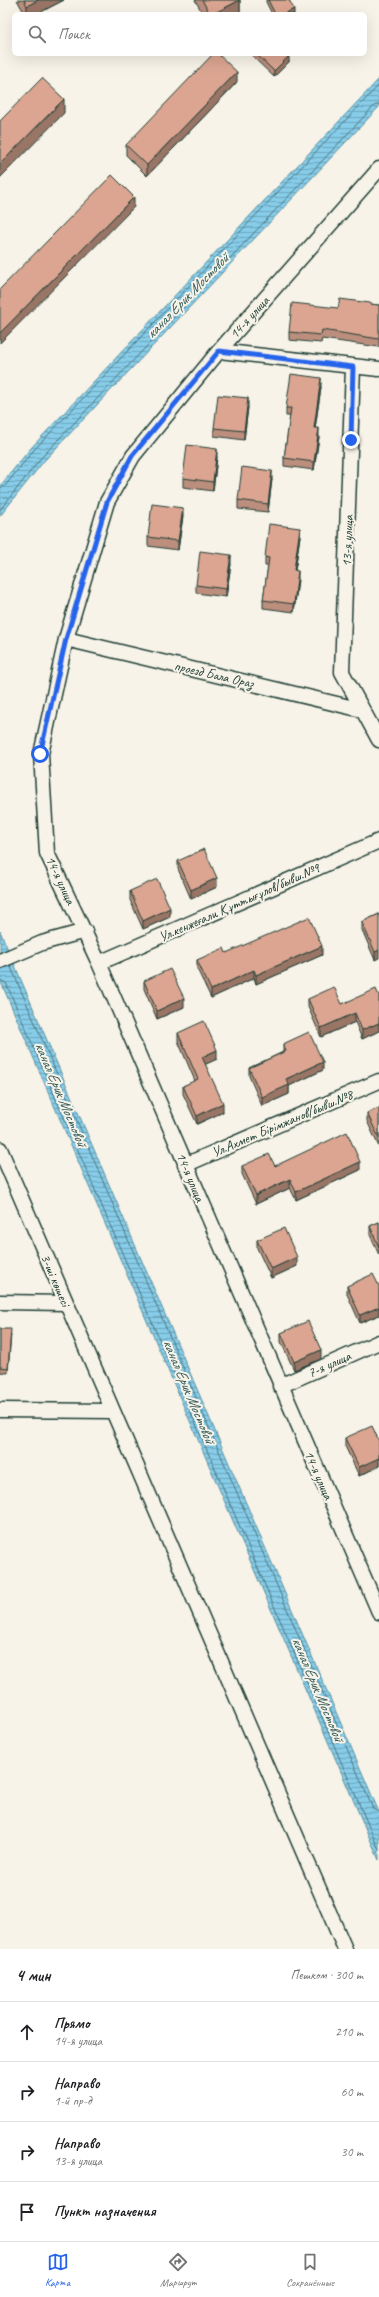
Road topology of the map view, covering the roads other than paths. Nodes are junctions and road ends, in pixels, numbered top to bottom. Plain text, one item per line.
1 (379, 169) edge
2 (373, 183) edge
3 (219, 351) junction
4 (353, 367) junction
5 (379, 369) edge
6 (66, 639) junction
7 (362, 710) junction
8 (379, 740) edge
9 (379, 841) edge
10 (85, 931) junction
11 (0, 961) edge
12 (99, 963) junction
13 (379, 1080) edge
14 (0, 1150) edge
15 (185, 1164) junction
16 (0, 1302) edge
17 (66, 1303) junction
18 (379, 1342) edge
19 (280, 1386) junction
20 (0, 1410) edge
21 (111, 1411) junction
22 (378, 1604) edge
23 (345, 1949) edge

1 - 2 street, 14-я улица
2 - 3 street, 14-я улица
3 - 4 street
3 - 6 street, 14-я улица
4 - 5 street
4 - 7 street, 13-я улица
6 - 7 street, проезд Бала Ораз
6 - 10 street, 14-я улица
7 - 8 street, 13-я улица
9 - 12 street, Ул.кенжеғали Құттығұлов/бывш.№9
10 - 11 street
10 - 12 street, 14-я улица
12 - 15 street, 14-я улица
13 - 15 street, Ул.Ахмет Бірімжанов/бывш.№8
14 - 17 street, 3-ші көшесі
15 - 19 street, 14-я улица
16 - 17 street
17 - 21 street, 3-ші көшесі
18 - 19 street, 7-я улица
19 - 22 street, 14-я улица
20 - 21 street
21 - 23 street, 3-ші көшесі

